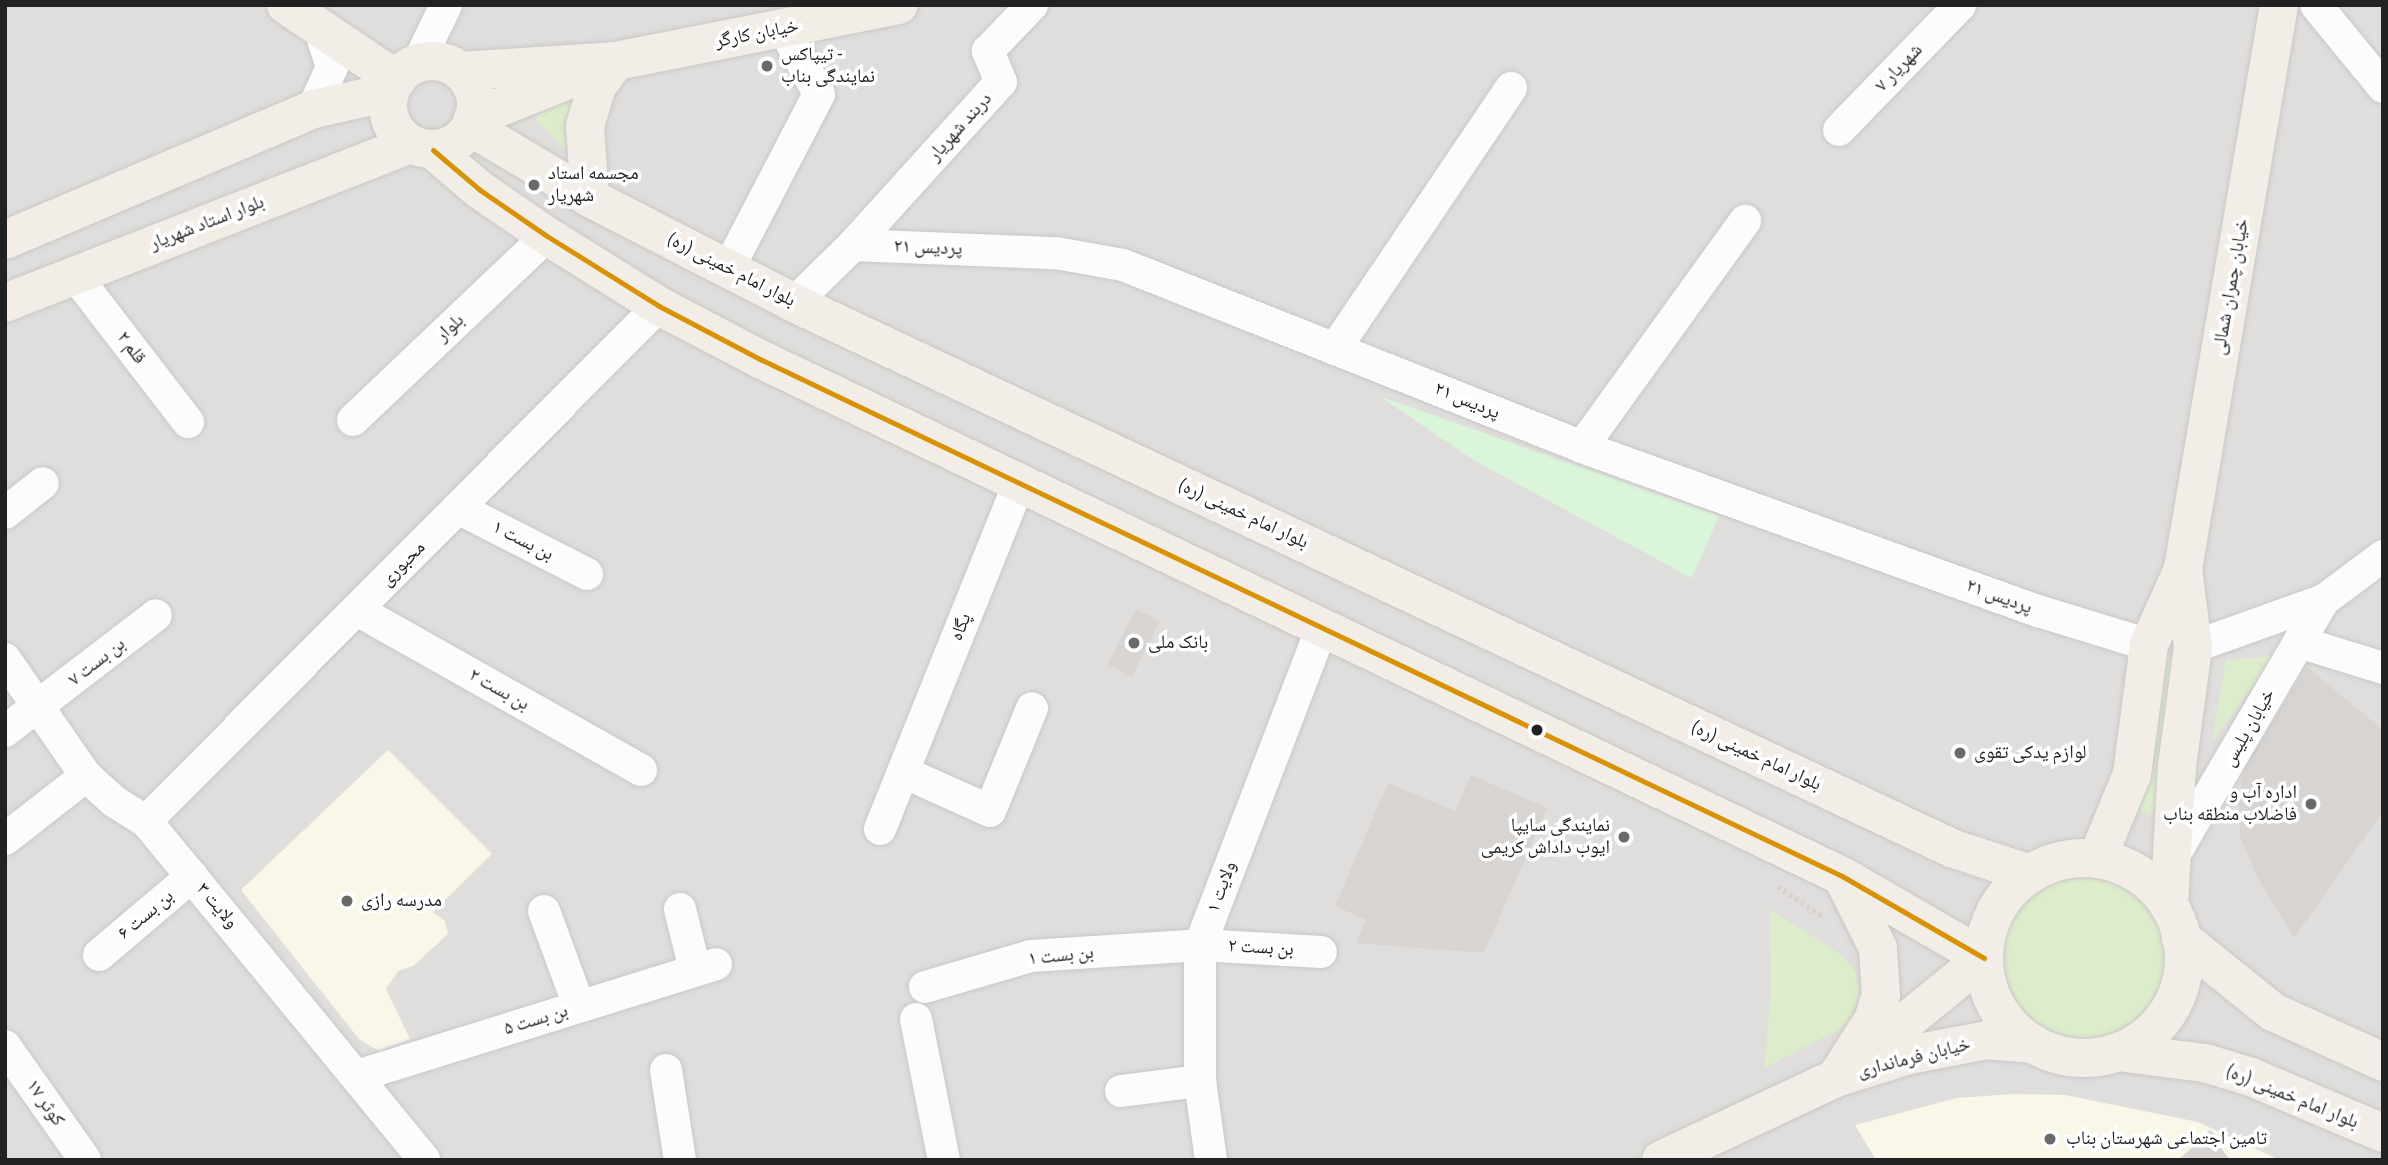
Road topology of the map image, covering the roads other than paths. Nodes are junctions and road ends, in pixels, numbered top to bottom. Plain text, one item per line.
1 (286, 5) edge
2 (446, 5) edge
3 (898, 5) edge
4 (1032, 5) edge
5 (1960, 5) edge
6 (2278, 5) edge
7 (2316, 5) edge
8 (777, 17) edge
9 (320, 29) junction
10 (615, 61) junction
11 (460, 71) junction
12 (402, 78) junction
13 (2383, 87) edge
14 (1511, 88) dead end
15 (313, 109) junction
16 (471, 123) junction
17 (1839, 130) dead end
18 (421, 147) junction
19 (590, 198) junction
20 (1745, 221) dead end
21 (547, 236) junction
22 (5, 240) edge
23 (853, 245) junction
24 (727, 271) junction
25 (74, 274) junction
26 (5, 303) edge
27 (794, 303) junction
28 (659, 306) junction
29 (1335, 349) junction
30 (353, 420) dead end
31 (188, 422) dead end
32 (1583, 447) junction
33 (43, 483) dead end
34 (1019, 483) junction
35 (458, 508) junction
36 (5, 513) edge
37 (2383, 556) edge
38 (2183, 569) junction
39 (587, 574) dead end
40 (2324, 600) junction
41 (357, 610) junction
42 (156, 615) dead end
43 (1322, 628) junction
44 (2299, 642) junction
45 (2149, 645) junction
46 (2193, 647) junction
47 (5, 659) edge
48 (2383, 668) edge
49 (39, 708) junction
50 (1032, 708) dead end
51 (5, 731) edge
52 (640, 770) dead end
53 (903, 772) junction
54 (86, 776) junction
55 (146, 821) junction
56 (880, 829) dead end
57 (5, 839) edge
58 (2173, 857) junction
59 (2097, 859) junction
60 (2030, 874) junction
61 (192, 876) junction
62 (1842, 876) junction
63 (680, 909) dead end
64 (544, 911) dead end
65 (2175, 921) junction
66 (1200, 945) junction
67 (1321, 952) dead end
68 (99, 955) dead end
69 (1984, 958) junction
70 (925, 987) dead end
71 (579, 1006) junction
72 (916, 1019) dead end
73 (2034, 1044) junction
74 (5, 1046) edge
75 (2118, 1052) junction
76 (2383, 1062) edge
77 (666, 1070) dead end
78 (357, 1076) junction
79 (1836, 1078) junction
80 (1200, 1081) junction
81 (1121, 1091) dead end
82 (2383, 1133) edge
83 (85, 1160) edge
84 (424, 1160) edge
85 (680, 1160) edge
86 (944, 1160) edge
87 (1211, 1160) edge
88 (1661, 1160) edge

1 - 9 main road
2 - 12 street
3 - 8 main road, خیابان کارگر
4 - 23 street, دربند شهریار
5 - 17 street, شهریار ۷
6 - 38 main road, خیابان چمران شمالی
7 - 13 street
8 - 10 main road, خیابان کارگر
8 - 24 street
9 - 12 main road
9 - 15 street
10 - 11 main road
10 - 16 main road
10 - 19 main road
11 - 12 main road
11 - 16 main road
12 - 15 main road
12 - 18 main road
14 - 29 street
15 - 22 main road
16 - 18 main road
16 - 19 main road, بلوار امام خمینی (ره)
18 - 21 main road
18 - 25 main road, بلوار استاد شهریار
19 - 24 main road, بلوار امام خمینی (ره)
20 - 32 street
21 - 28 main road
21 - 30 street, بلوار
23 - 27 street
23 - 29 street, پردیس ۲۱
24 - 27 main road, بلوار امام خمینی (ره)
25 - 26 main road, بلوار استاد شهریار
25 - 31 street, قلم ۲
27 - 60 main road, بلوار امام خمینی (ره)
28 - 34 main road
28 - 35 street, محبوری
29 - 32 street, پردیس ۲۱
32 - 45 street, پردیس ۲۱
33 - 36 street
34 - 43 main road
34 - 53 street, پگاه
35 - 39 street, بن بست ۱
35 - 41 street, محبوری
37 - 40 street, خیابان پلیس
38 - 45 main road, خیابان چمران شمالی
38 - 46 main road, خیابان چمران شمالی
40 - 44 street, خیابان پلیس
40 - 46 street, خیابان پلیس
41 - 52 street, بن بست ۲
41 - 55 street, محبوری
42 - 49 street, بن بست ۷
43 - 62 main road
43 - 66 street, ولایت ۱
44 - 48 street
44 - 58 street, خیابان پلیس
45 - 59 main road, خیابان چمران شمالی
46 - 58 main road, خیابان چمران شمالی
47 - 49 street, ولایت ۳
49 - 51 street, بن بست ۷
49 - 54 street, ولایت ۳
50 - 53 street
53 - 56 street, پگاه
54 - 55 street, ولایت ۳
54 - 57 street
55 - 61 street, ولایت ۳
58 - 65 main road, خیابان چمران شمالی
59 - 60 main road
59 - 65 main road
60 - 69 main road
61 - 68 street, بن بست ۶
61 - 78 street, ولایت ۳
62 - 69 main road
62 - 79 main road, خیابان فرمانداری
63 - 71 street, بن بست ۵
64 - 71 street
65 - 75 main road
65 - 76 main road
66 - 67 street, بن بست ۲
66 - 70 street, بن بست ۱
66 - 80 street, ولایت ۱
69 - 73 main road
69 - 79 main road, خیابان فرمانداری
71 - 78 street, بن بست ۵
72 - 86 street
73 - 75 main road
73 - 79 main road, خیابان فرمانداری
74 - 83 street, کوثر ۱۷
75 - 82 main road, بلوار امام خمینی (ره)
77 - 85 street
78 - 84 street, ولایت ۳
79 - 88 main road, خیابان فرمانداری
80 - 81 street
80 - 87 street, ولایت ۱

